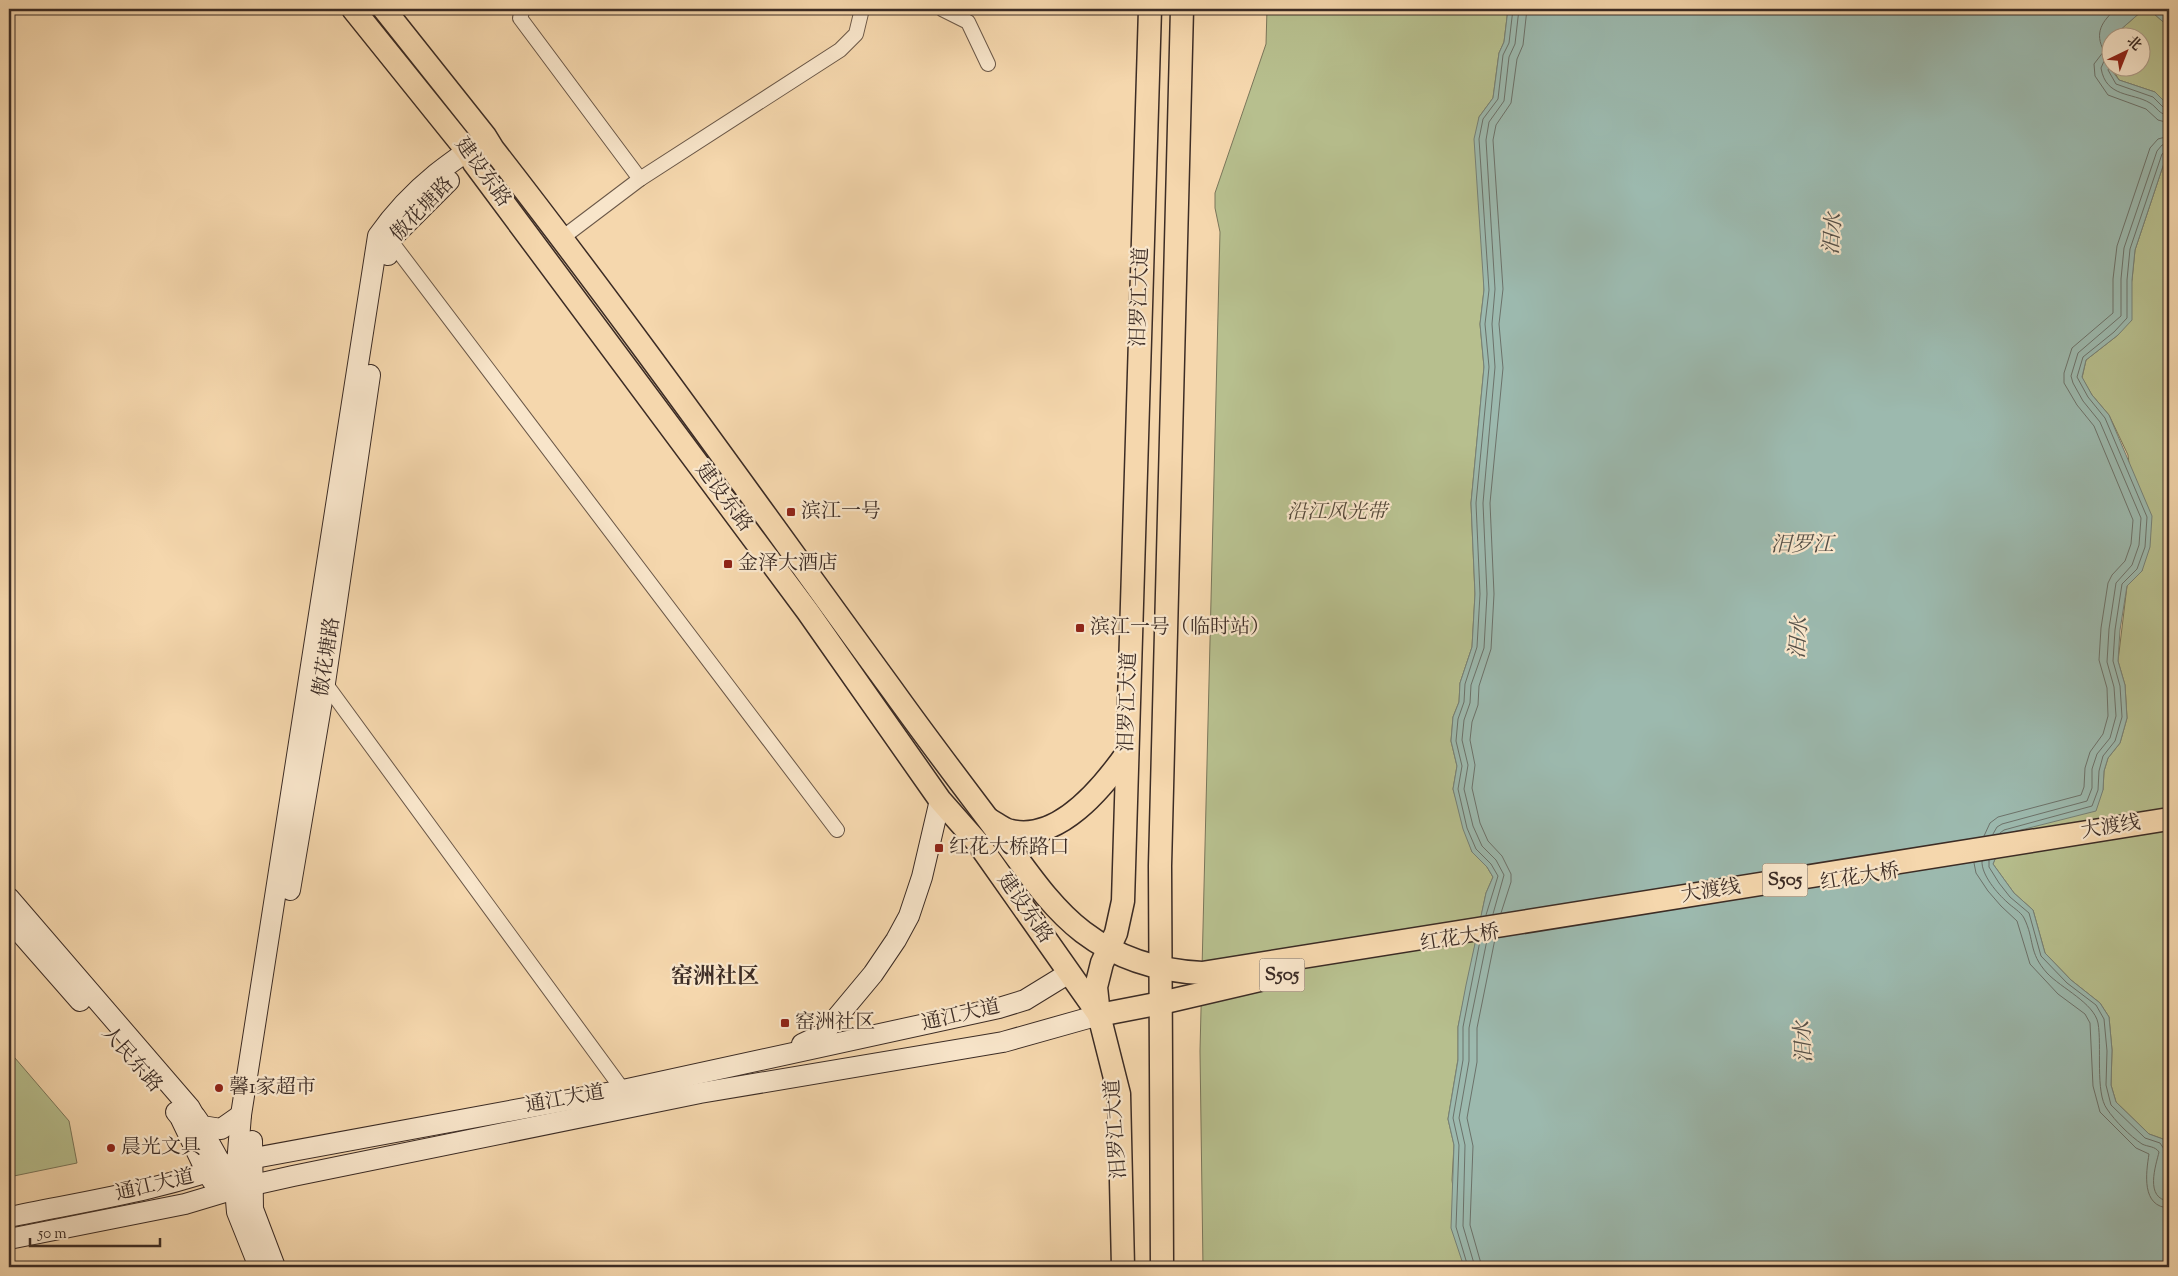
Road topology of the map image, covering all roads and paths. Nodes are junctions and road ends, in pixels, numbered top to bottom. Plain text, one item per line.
1 (353, 9) edge
2 (384, 9) edge
3 (523, 9) edge
4 (862, 9) edge
5 (942, 9) edge
6 (1150, 9) edge
7 (1182, 9) edge
8 (988, 64) dead end
9 (489, 142) junction
10 (471, 157) junction
11 (640, 179) junction
12 (562, 238) junction
13 (390, 240) junction
14 (325, 683) junction
15 (1127, 753) junction
16 (940, 800) junction
17 (988, 818) junction
18 (2169, 819) edge
19 (837, 830) dead end
20 (2169, 831) edge
21 (9, 898) edge
22 (9, 920) edge
23 (1402, 944) junction
24 (1109, 950) junction
25 (1161, 968) junction
26 (1069, 973) junction
27 (1161, 1003) junction
28 (1099, 1015) junction
29 (781, 1056) junction
30 (624, 1099) junction
31 (190, 1108) junction
32 (242, 1115) junction
33 (230, 1165) junction
34 (236, 1190) junction
35 (245, 1210) junction
36 (9, 1217) edge
37 (9, 1239) edge
38 (259, 1267) edge
39 (275, 1267) edge
40 (1123, 1267) edge
41 (1162, 1267) edge

1 - 10 main road, 建设东路
2 - 9 main road, 建设东路
3 - 11 street
4 - 11 street
5 - 8 street
6 - 15 main road, 汨罗江大道
7 - 25 main road, 汨罗江大道
9 - 10 street
9 - 12 main road, 建设东路
10 - 13 street, 傲花塘路
10 - 16 main road, 建设东路
10 - 32 street
11 - 12 street
12 - 17 main road, 建设东路
13 - 14 street, 傲花塘路
13 - 19 street
14 - 30 street
14 - 33 street, 傲花塘路
15 - 17 main road
15 - 24 main road, 汨罗江大道
16 - 26 main road, 建设东路
16 - 29 street
17 - 24 main road, 建设东路
18 - 23 main road, 大渡线 / S505
20 - 23 main road, 红花大桥 / S505
21 - 31 street, 人民东路
22 - 33 street, 人民东路
23 - 25 main road, S505
23 - 27 main road, S505
24 - 25 main road, 建设东路
24 - 26 main road, 通江大道
24 - 28 main road, 汨罗江大道
25 - 27 main road, 汨罗江大道
26 - 28 main road, 建设东路
26 - 29 street, 通江大道
27 - 28 main road, S505
27 - 41 main road, 汨罗江大道
28 - 30 street, 通江大道
28 - 40 main road, 汨罗江大道
29 - 30 street, 通江大道
30 - 33 street, 通江大道
30 - 34 street, 通江大道
31 - 32 street
31 - 33 street, 人民东路
32 - 33 street
33 - 34 street, 人民东路
33 - 34 street, 傲花塘路
33 - 36 street, 通江大道
34 - 35 street, 傲花塘路
34 - 37 street, 通江大道
35 - 38 street
35 - 39 street

